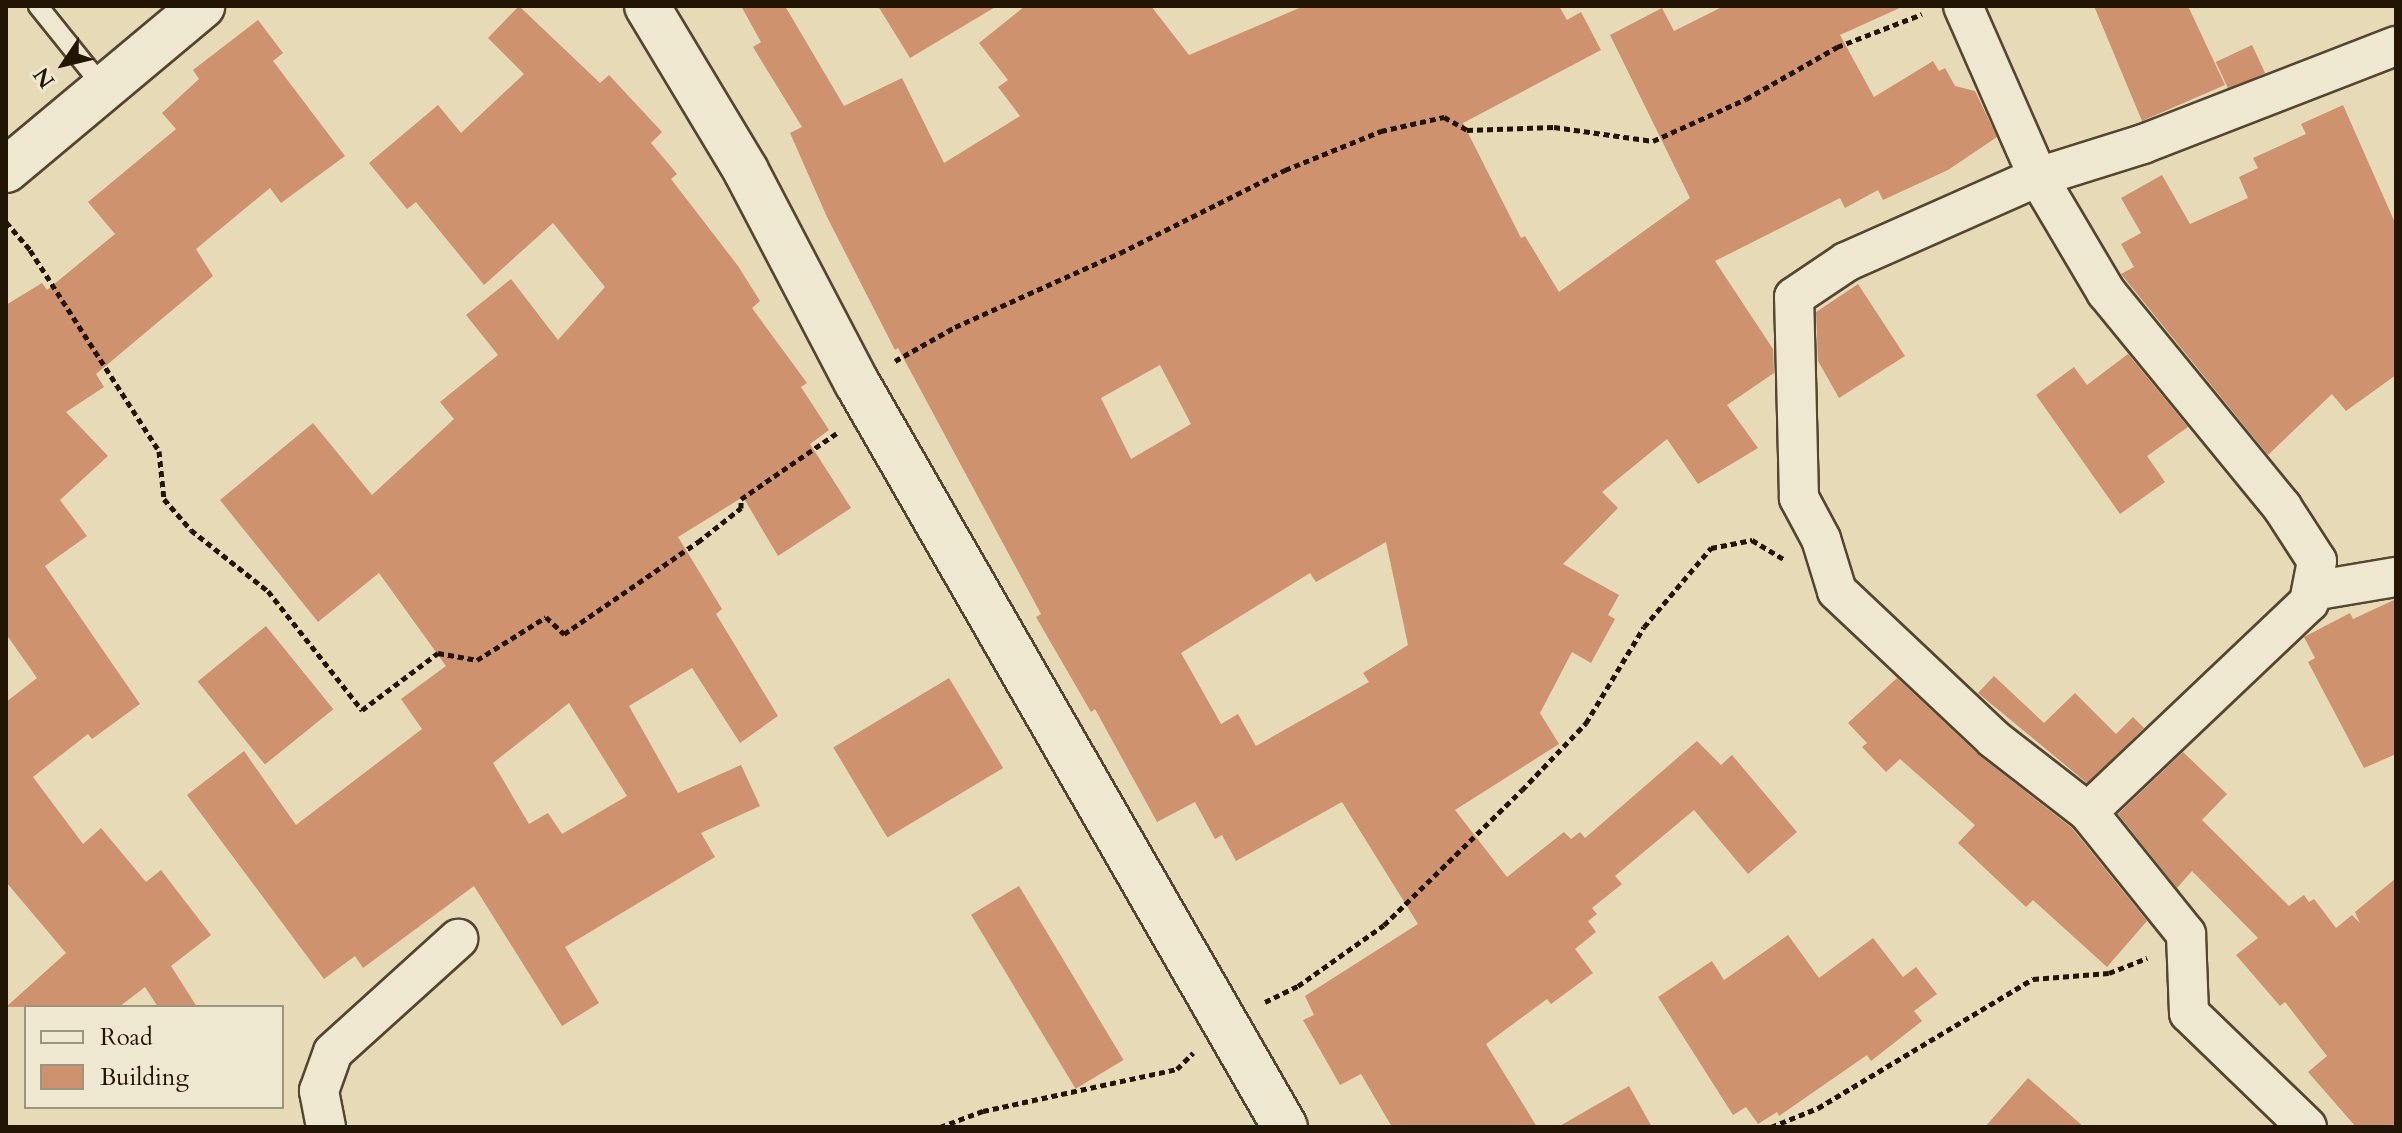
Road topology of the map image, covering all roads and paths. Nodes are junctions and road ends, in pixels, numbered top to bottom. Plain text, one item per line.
1 (38, 6) edge
2 (202, 6) edge
3 (647, 6) edge
4 (1963, 6) edge
5 (2396, 46) edge
6 (104, 88) junction
7 (6, 170) edge
8 (2038, 177) junction
9 (2396, 577) edge
10 (1837, 591) junction
11 (2312, 591) junction
12 (2088, 812) junction
13 (2186, 934) junction
14 (458, 939) dead end
15 (1223, 1023) junction
16 (326, 1127) edge
17 (940, 1127) edge
18 (1285, 1127) edge
19 (1771, 1127) edge
20 (2307, 1127) edge

1 - 6 lane
2 - 6 main road
3 - 15 main road
4 - 8 street
5 - 8 street
6 - 7 main road
8 - 10 street
8 - 11 street
9 - 11 street
10 - 12 street
10 - 15 path
11 - 12 street
12 - 13 street
13 - 19 path
13 - 20 street
14 - 16 street
15 - 17 path
15 - 18 main road

